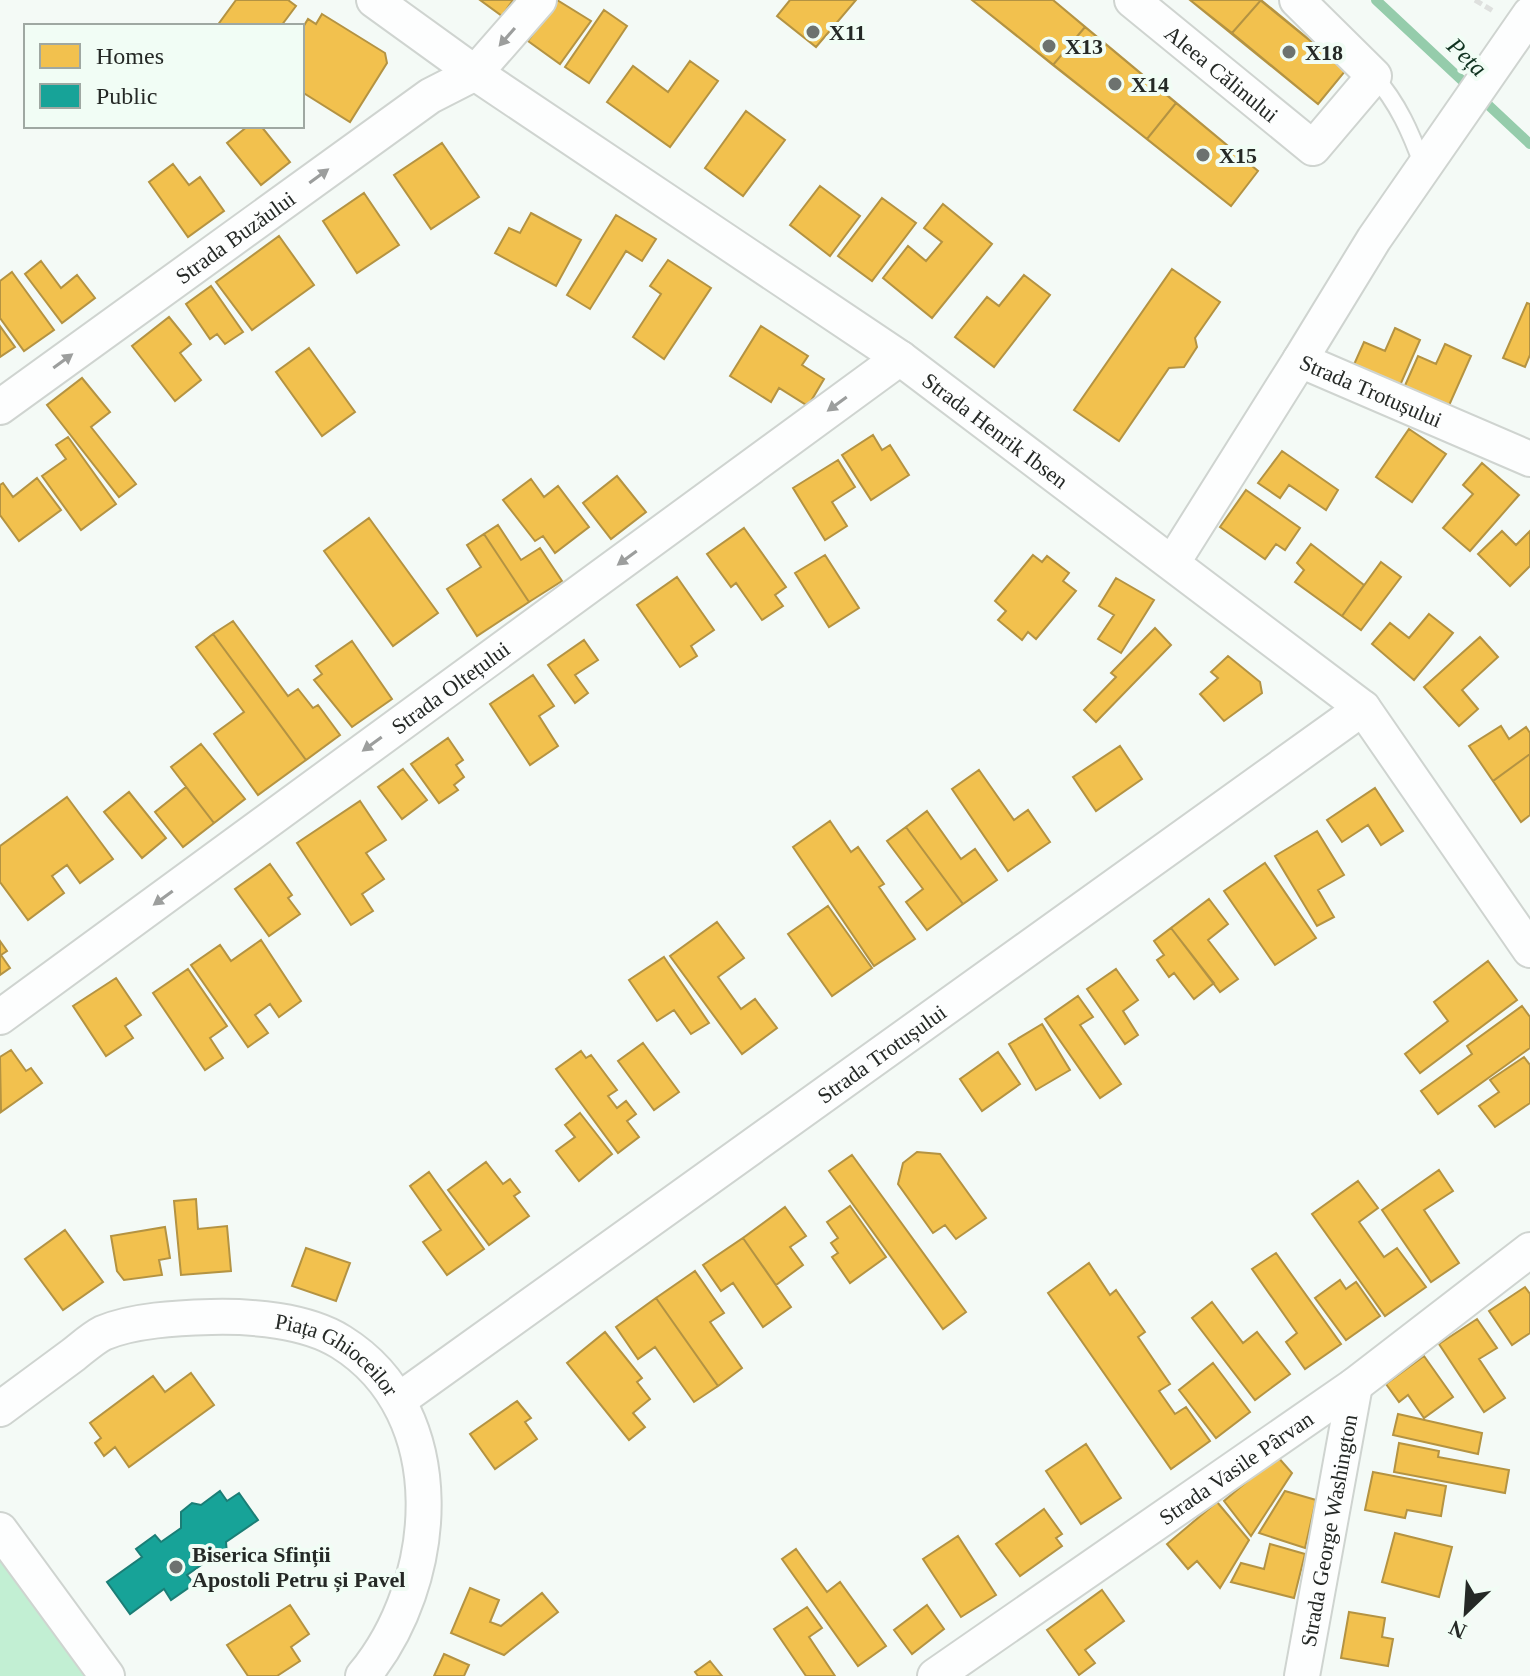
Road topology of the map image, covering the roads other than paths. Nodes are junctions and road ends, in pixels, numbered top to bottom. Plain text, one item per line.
1 (374, 0) edge
2 (539, 0) edge
3 (1132, 0) edge
4 (1297, 0) edge
5 (1522, 24) edge
6 (475, 73) junction
7 (1374, 76) junction
8 (1423, 166) junction
9 (900, 358) junction
10 (1300, 360) junction
11 (0, 407) edge
12 (1530, 459) edge
13 (1173, 562) junction
14 (1363, 708) junction
15 (1530, 950) edge
16 (0, 1017) edge
17 (1530, 1250) edge
18 (1355, 1385) junction
19 (399, 1400) junction
20 (0, 1409) edge
21 (0, 1530) edge
22 (107, 1676) edge
23 (363, 1676) edge
24 (935, 1676) edge
25 (1302, 1676) edge

1 - 6 street, Strada Henrik Ibsen
2 -> 6 street
3 - 7 street, Aleea Călinului
4 - 7 street
5 - 8 street
6 - 9 street, Strada Henrik Ibsen
11 -> 6 street, Strada Buzăului
7 - 8 lane
8 - 10 street
9 - 13 street, Strada Henrik Ibsen
9 -> 16 street, Strada Oltețului
10 - 12 street, Strada Trotușului
10 - 13 street, Strada Trotușului
13 - 14 street, Strada Henrik Ibsen
14 - 15 street, Strada Henrik Ibsen
14 - 19 street, Strada Trotușului
17 - 18 street, Strada Vasile Pârvan
18 - 24 street, Strada Vasile Pârvan
18 - 25 street, Strada George Washington
19 - 20 street, Piața Ghioceilor
19 - 23 street, Piața Ghioceilor
21 - 22 street

